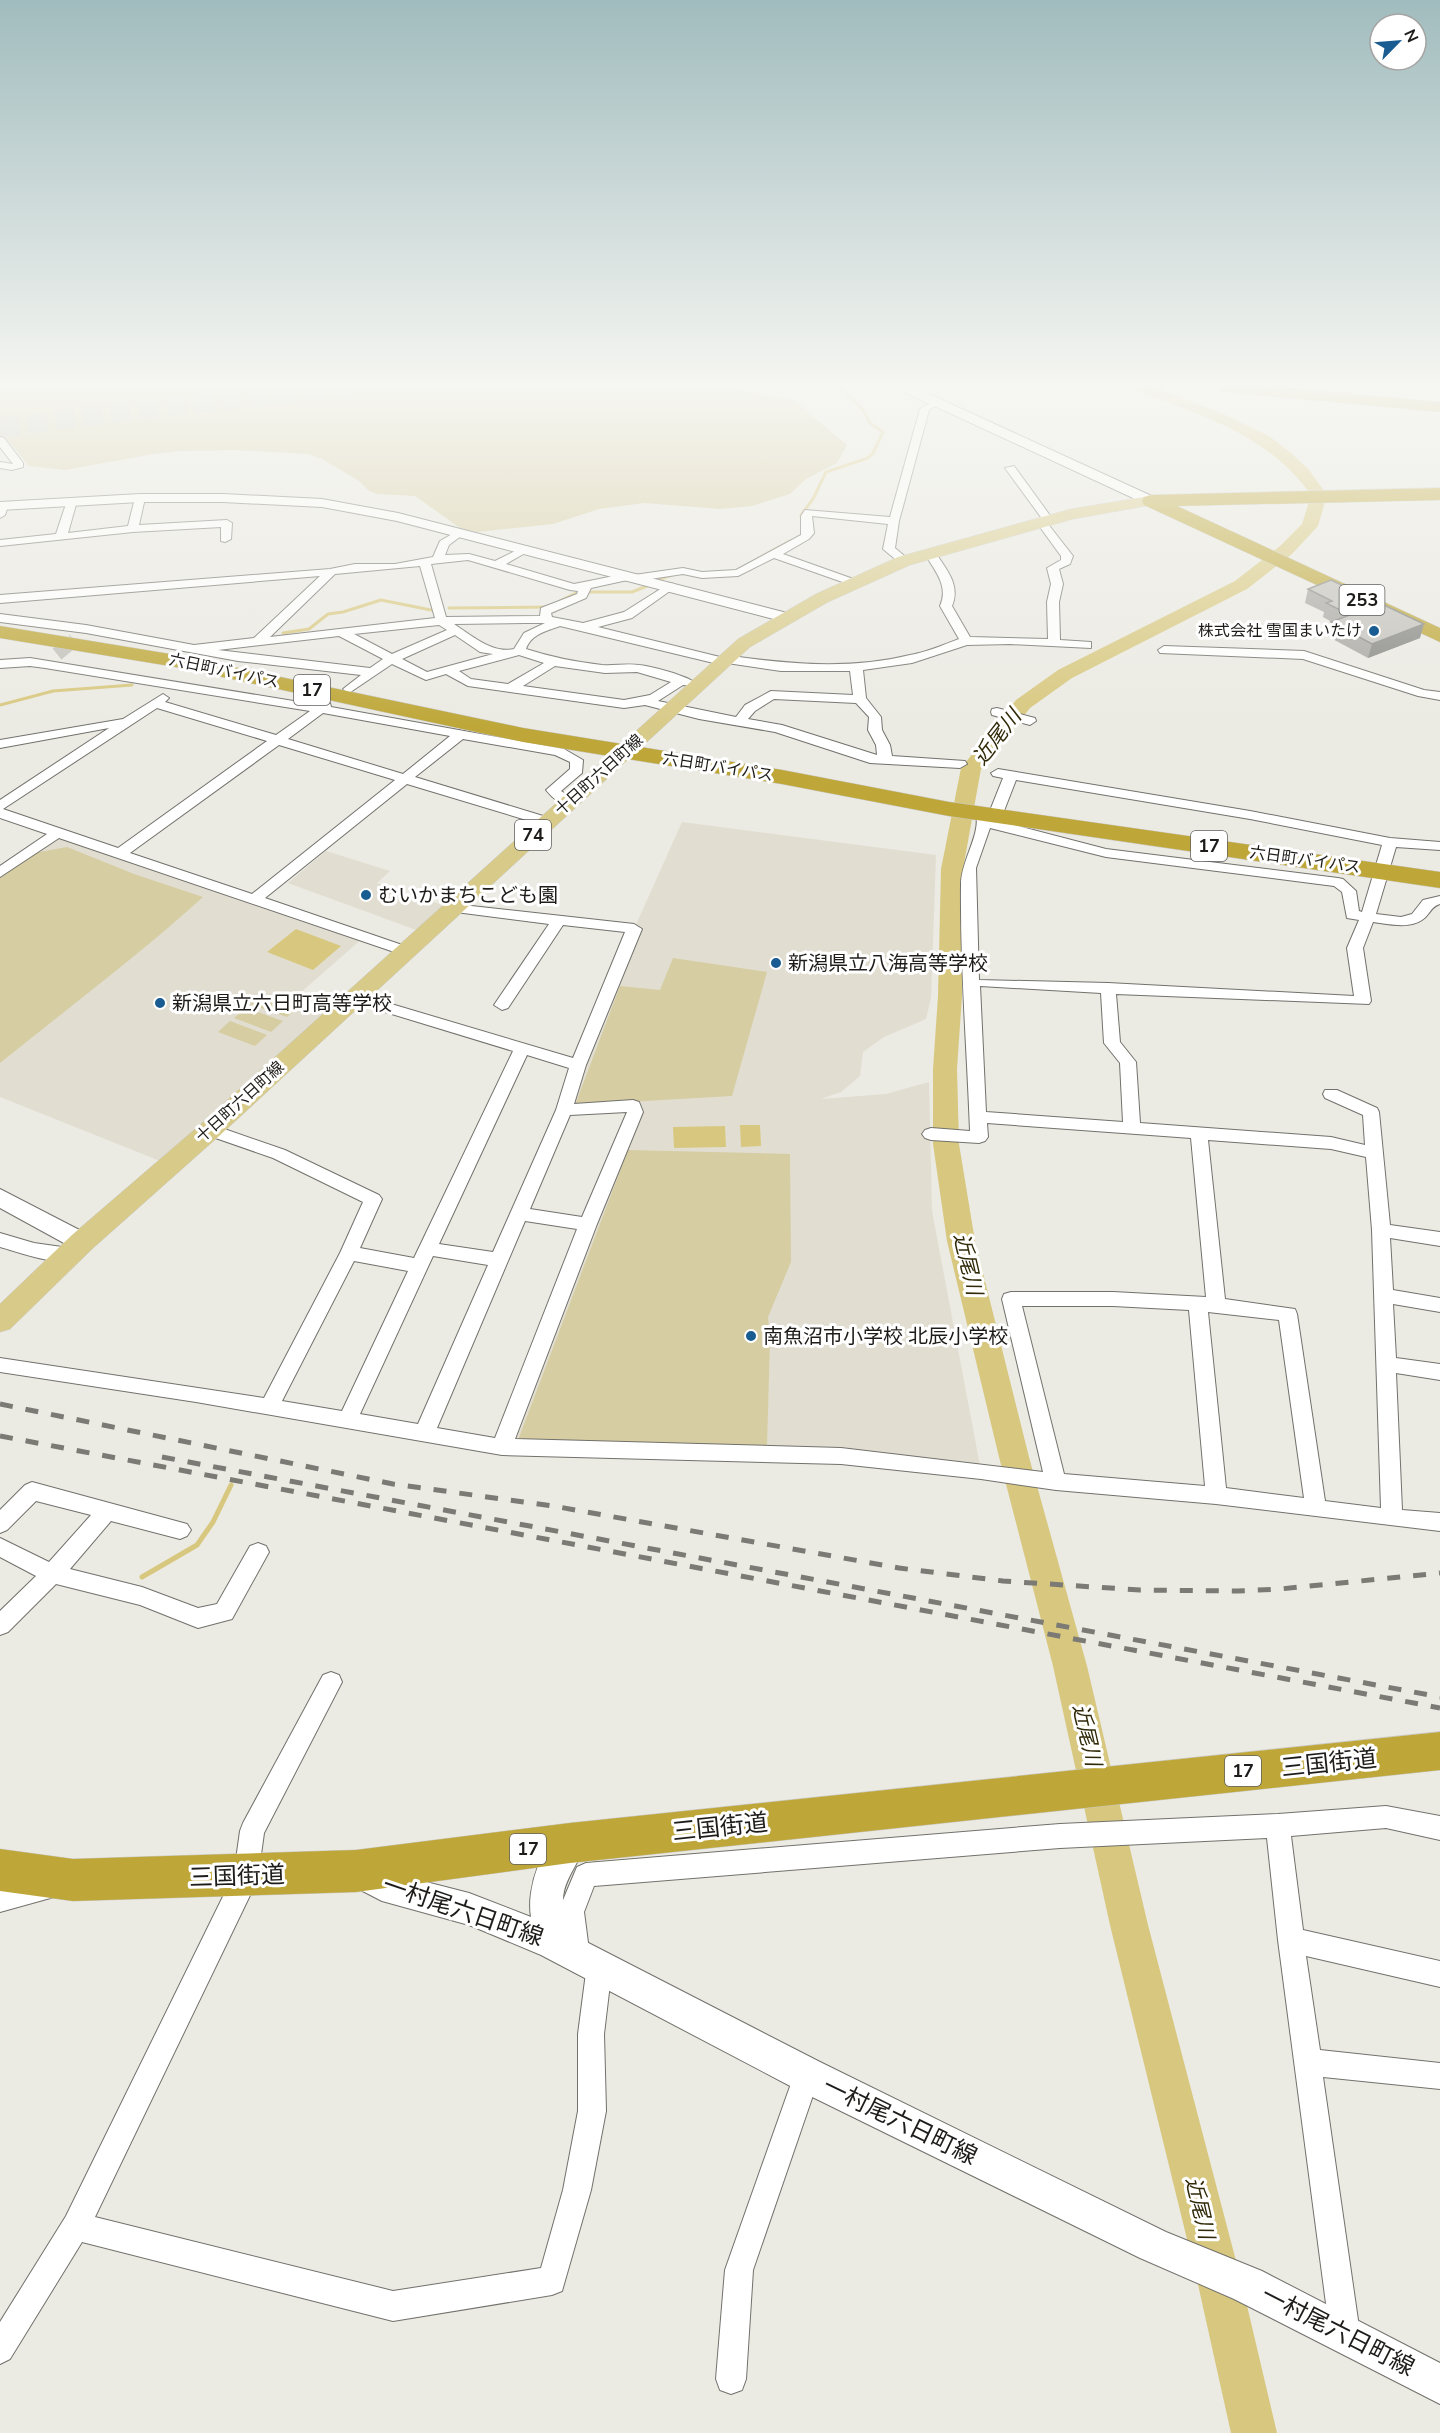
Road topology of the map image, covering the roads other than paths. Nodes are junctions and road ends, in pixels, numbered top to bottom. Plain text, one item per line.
1 (72, 501) junction
2 (82, 501) edge
3 (139, 501) edge
4 (273, 501) edge
5 (900, 501) edge
6 (1031, 501) edge
7 (1151, 501) junction
8 (1165, 501) edge
9 (1, 509) edge
10 (894, 521) junction
11 (1045, 522) junction
12 (133, 530) junction
13 (459, 533) junction
14 (61, 537) junction
15 (225, 539) dead end
16 (0, 543) edge
17 (523, 550) junction
18 (773, 554) junction
19 (931, 554) junction
20 (439, 557) junction
21 (425, 561) junction
22 (904, 561) junction
23 (497, 565) junction
24 (331, 572) junction
25 (633, 577) junction
26 (855, 583) junction
27 (670, 586) junction
28 (585, 588) junction
29 (0, 599) edge
30 (785, 616) junction
31 (0, 618) edge
32 (546, 620) junction
33 (441, 621) junction
34 (562, 622) junction
35 (584, 627) junction
36 (86, 629) junction
37 (455, 630) junction
38 (0, 632) edge
39 (342, 633) junction
40 (1440, 636) edge
41 (74, 640) tunnel mouth
42 (259, 640) junction
43 (966, 641) junction
44 (1054, 642) junction
45 (1087, 645) dead end
46 (192, 649) junction
47 (1164, 650) dead end
48 (514, 652) junction
49 (57, 654) tunnel mouth
50 (391, 659) junction
51 (723, 660) junction
52 (553, 662) junction
53 (0, 664) edge
54 (45, 664) junction
55 (856, 668) junction
56 (448, 670) junction
57 (370, 672) junction
58 (689, 683) junction
59 (180, 686) junction
60 (349, 688) dead end
61 (510, 688) junction
62 (1440, 696) edge
63 (860, 699) junction
64 (332, 701) dead end
65 (647, 702) junction
66 (155, 704) junction
67 (320, 709) junction
68 (672, 709) junction
69 (997, 712) dead end
70 (129, 721) junction
71 (1030, 721) dead end
72 (740, 722) junction
73 (460, 735) junction
74 (277, 740) junction
75 (0, 744) edge
76 (623, 752) junction
77 (887, 759) junction
78 (960, 764) dead end
79 (406, 779) junction
80 (570, 801) junction
81 (0, 806) edge
82 (0, 813) edge
83 (985, 817) junction
84 (548, 822) junction
85 (58, 832) junction
86 (1390, 842) junction
87 (1440, 846) edge
88 (122, 852) junction
89 (1381, 871) junction
90 (0, 873) edge
91 (1440, 880) edge
92 (256, 898) junction
93 (1440, 900) edge
94 (453, 908) junction
95 (1368, 916) junction
96 (559, 920) junction
97 (406, 951) junction
98 (985, 983) dead end
99 (1108, 988) junction
100 (355, 998) junction
101 (502, 1005) dead end
102 (522, 1048) junction
103 (578, 1065) junction
104 (1331, 1094) dead end
105 (564, 1110) junction
106 (978, 1118) junction
107 (210, 1130) junction
108 (1132, 1130) junction
109 (934, 1134) dead end
110 (1198, 1135) junction
111 (1374, 1153) junction
112 (0, 1197) edge
113 (519, 1215) junction
114 (588, 1224) junction
115 (1381, 1230) junction
116 (1440, 1239) edge
117 (0, 1240) edge
118 (76, 1248) junction
119 (428, 1249) junction
120 (350, 1253) junction
121 (499, 1260) junction
122 (420, 1266) junction
123 (1384, 1296) junction
124 (1207, 1305) junction
125 (1440, 1305) edge
126 (0, 1321) edge
127 (1388, 1364) junction
128 (0, 1365) edge
129 (1440, 1372) edge
130 (269, 1407) junction
131 (347, 1421) junction
132 (424, 1434) junction
133 (502, 1448) junction
134 (1056, 1482) junction
135 (1216, 1496) junction
136 (1316, 1508) junction
137 (107, 1511) junction
138 (1392, 1518) junction
139 (1440, 1522) edge
140 (0, 1524) edge
141 (180, 1530) dead end
142 (0, 1547) edge
143 (258, 1552) dead end
144 (52, 1574) junction
145 (0, 1625) edge
146 (331, 1682) dead end
147 (1440, 1751) edge
148 (1278, 1826) junction
149 (1440, 1828) edge
150 (570, 1843) junction
151 (0, 1870) edge
152 (356, 1871) junction
153 (246, 1876) junction
154 (73, 1880) junction
155 (0, 1900) edge
156 (1291, 1940) junction
157 (577, 1955) junction
158 (1440, 1974) edge
159 (1309, 2062) junction
160 (807, 2075) junction
161 (1440, 2076) edge
162 (76, 2226) junction
163 (1345, 2334) junction
164 (0, 2349) edge
165 (731, 2379) dead end
166 (1440, 2384) edge

1 - 2 main road
1 - 9 main road
1 - 14 street
3 - 12 street
4 - 13 main road
5 - 10 street
6 - 11 street
7 - 8 highway
7 - 11 main road, 十日町六日町線 / 74
7 - 40 highway, 253
10 - 18 street
10 - 22 street
11 - 19 main road, 十日町六日町線 / 74
11 - 44 street
12 - 14 street
12 - 15 street
13 - 17 main road
13 - 20 street
14 - 16 street
17 - 23 street
17 - 25 main road
18 - 25 street
18 - 26 street
19 - 22 main road, 十日町六日町線 / 74
19 - 43 street
20 - 21 street
20 - 23 street
21 - 24 street
21 - 33 street
22 - 26 main road, 十日町六日町線 / 74
23 - 28 street
24 - 29 street
24 - 42 street
25 - 27 main road
25 - 28 street
26 - 30 main road, 十日町六日町線 / 74
27 - 30 main road
27 - 35 street
28 - 32 street
30 - 51 main road, 十日町六日町線 / 74
31 - 36 street
32 - 33 street
32 - 34 street
33 - 37 street
33 - 39 street
34 - 35 street
34 - 48 street
35 - 51 street
36 - 41 street
36 - 46 street
37 - 48 street
37 - 50 street
38 - 76 highway, 六日町バイパス / 17
39 - 42 street
39 - 50 street
42 - 46 street
43 - 44 street
43 - 55 street
44 - 45 street
46 - 57 street
47 - 62 street
48 - 52 street
48 - 56 street
49 - 54 street
50 - 56 street
50 - 57 street
51 - 55 street
51 - 58 main road, 十日町六日町線 / 74
52 - 58 street
52 - 61 street
53 - 54 street
54 - 59 street
55 - 63 street
56 - 61 street
57 - 60 street
58 - 65 street
58 - 68 main road, 十日町六日町線 / 74
59 - 66 street
59 - 67 street
61 - 65 street
63 - 72 street
63 - 77 street
64 - 67 street
65 - 68 street
66 - 70 street
66 - 74 street
67 - 73 street
67 - 74 street
68 - 72 street
68 - 76 main road, 十日町六日町線 / 74
69 - 71 street
70 - 75 street
70 - 81 street
72 - 77 street
73 - 79 street
73 - 80 street
74 - 79 street
74 - 88 street
76 - 80 main road, 十日町六日町線 / 74
76 - 83 highway, 六日町バイパス / 17
77 - 78 street
79 - 84 street
79 - 92 street
80 - 84 main road, 十日町六日町線 / 74
82 - 85 street
83 - 86 street
83 - 89 highway, 六日町バイパス / 17
83 - 95 street
83 - 106 street
84 - 94 main road, 十日町六日町線 / 74
85 - 88 street
85 - 90 street
86 - 87 street
86 - 89 street
88 - 92 street
89 - 91 highway, 六日町バイパス / 17
89 - 95 street
92 - 97 street
93 - 95 street
94 - 96 street
94 - 97 main road, 十日町六日町線 / 74
95 - 99 street
96 - 101 street
96 - 103 street
97 - 100 main road, 十日町六日町線 / 74
98 - 99 street
99 - 108 street
100 - 102 street
100 - 107 main road, 十日町六日町線 / 74
102 - 103 street
102 - 119 street
103 - 105 street
104 - 111 street
105 - 113 street
105 - 114 street
106 - 108 street
106 - 109 street
107 - 118 main road, 十日町六日町線 / 74
107 - 120 street
108 - 110 street
110 - 111 street
110 - 124 street
111 - 115 street
112 - 118 main road
113 - 114 street
113 - 121 street
114 - 133 street
115 - 116 street
115 - 123 street
117 - 118 street
118 - 126 main road, 十日町六日町線 / 74
119 - 121 street
119 - 122 street
120 - 122 street
120 - 130 street
121 - 132 street
122 - 131 street
123 - 125 street
123 - 127 street
124 - 134 street
124 - 135 street
124 - 136 street
127 - 129 street
127 - 138 street
128 - 130 street
130 - 131 street
131 - 132 street
132 - 133 street
133 - 134 street
134 - 135 street
135 - 136 street
136 - 138 street
137 - 140 street
137 - 141 street
137 - 144 street
138 - 139 street
142 - 144 street
143 - 144 street
144 - 145 street
146 - 153 street
147 - 150 highway, 三国街道 / 17
148 - 149 street
148 - 156 street
148 - 157 street
150 - 152 highway, 三国街道 / 17
150 - 157 main road
151 - 154 highway, 三国街道 / 17
152 - 153 highway, 三国街道 / 17
152 - 157 main road, 一村尾六日町線
153 - 154 highway, 三国街道 / 17
153 - 162 street
154 - 155 street
156 - 158 street
156 - 159 street
157 - 160 main road, 一村尾六日町線
157 - 162 street
159 - 161 street
159 - 163 street
160 - 163 main road, 一村尾六日町線
160 - 165 street
162 - 164 street
163 - 166 main road, 一村尾六日町線

